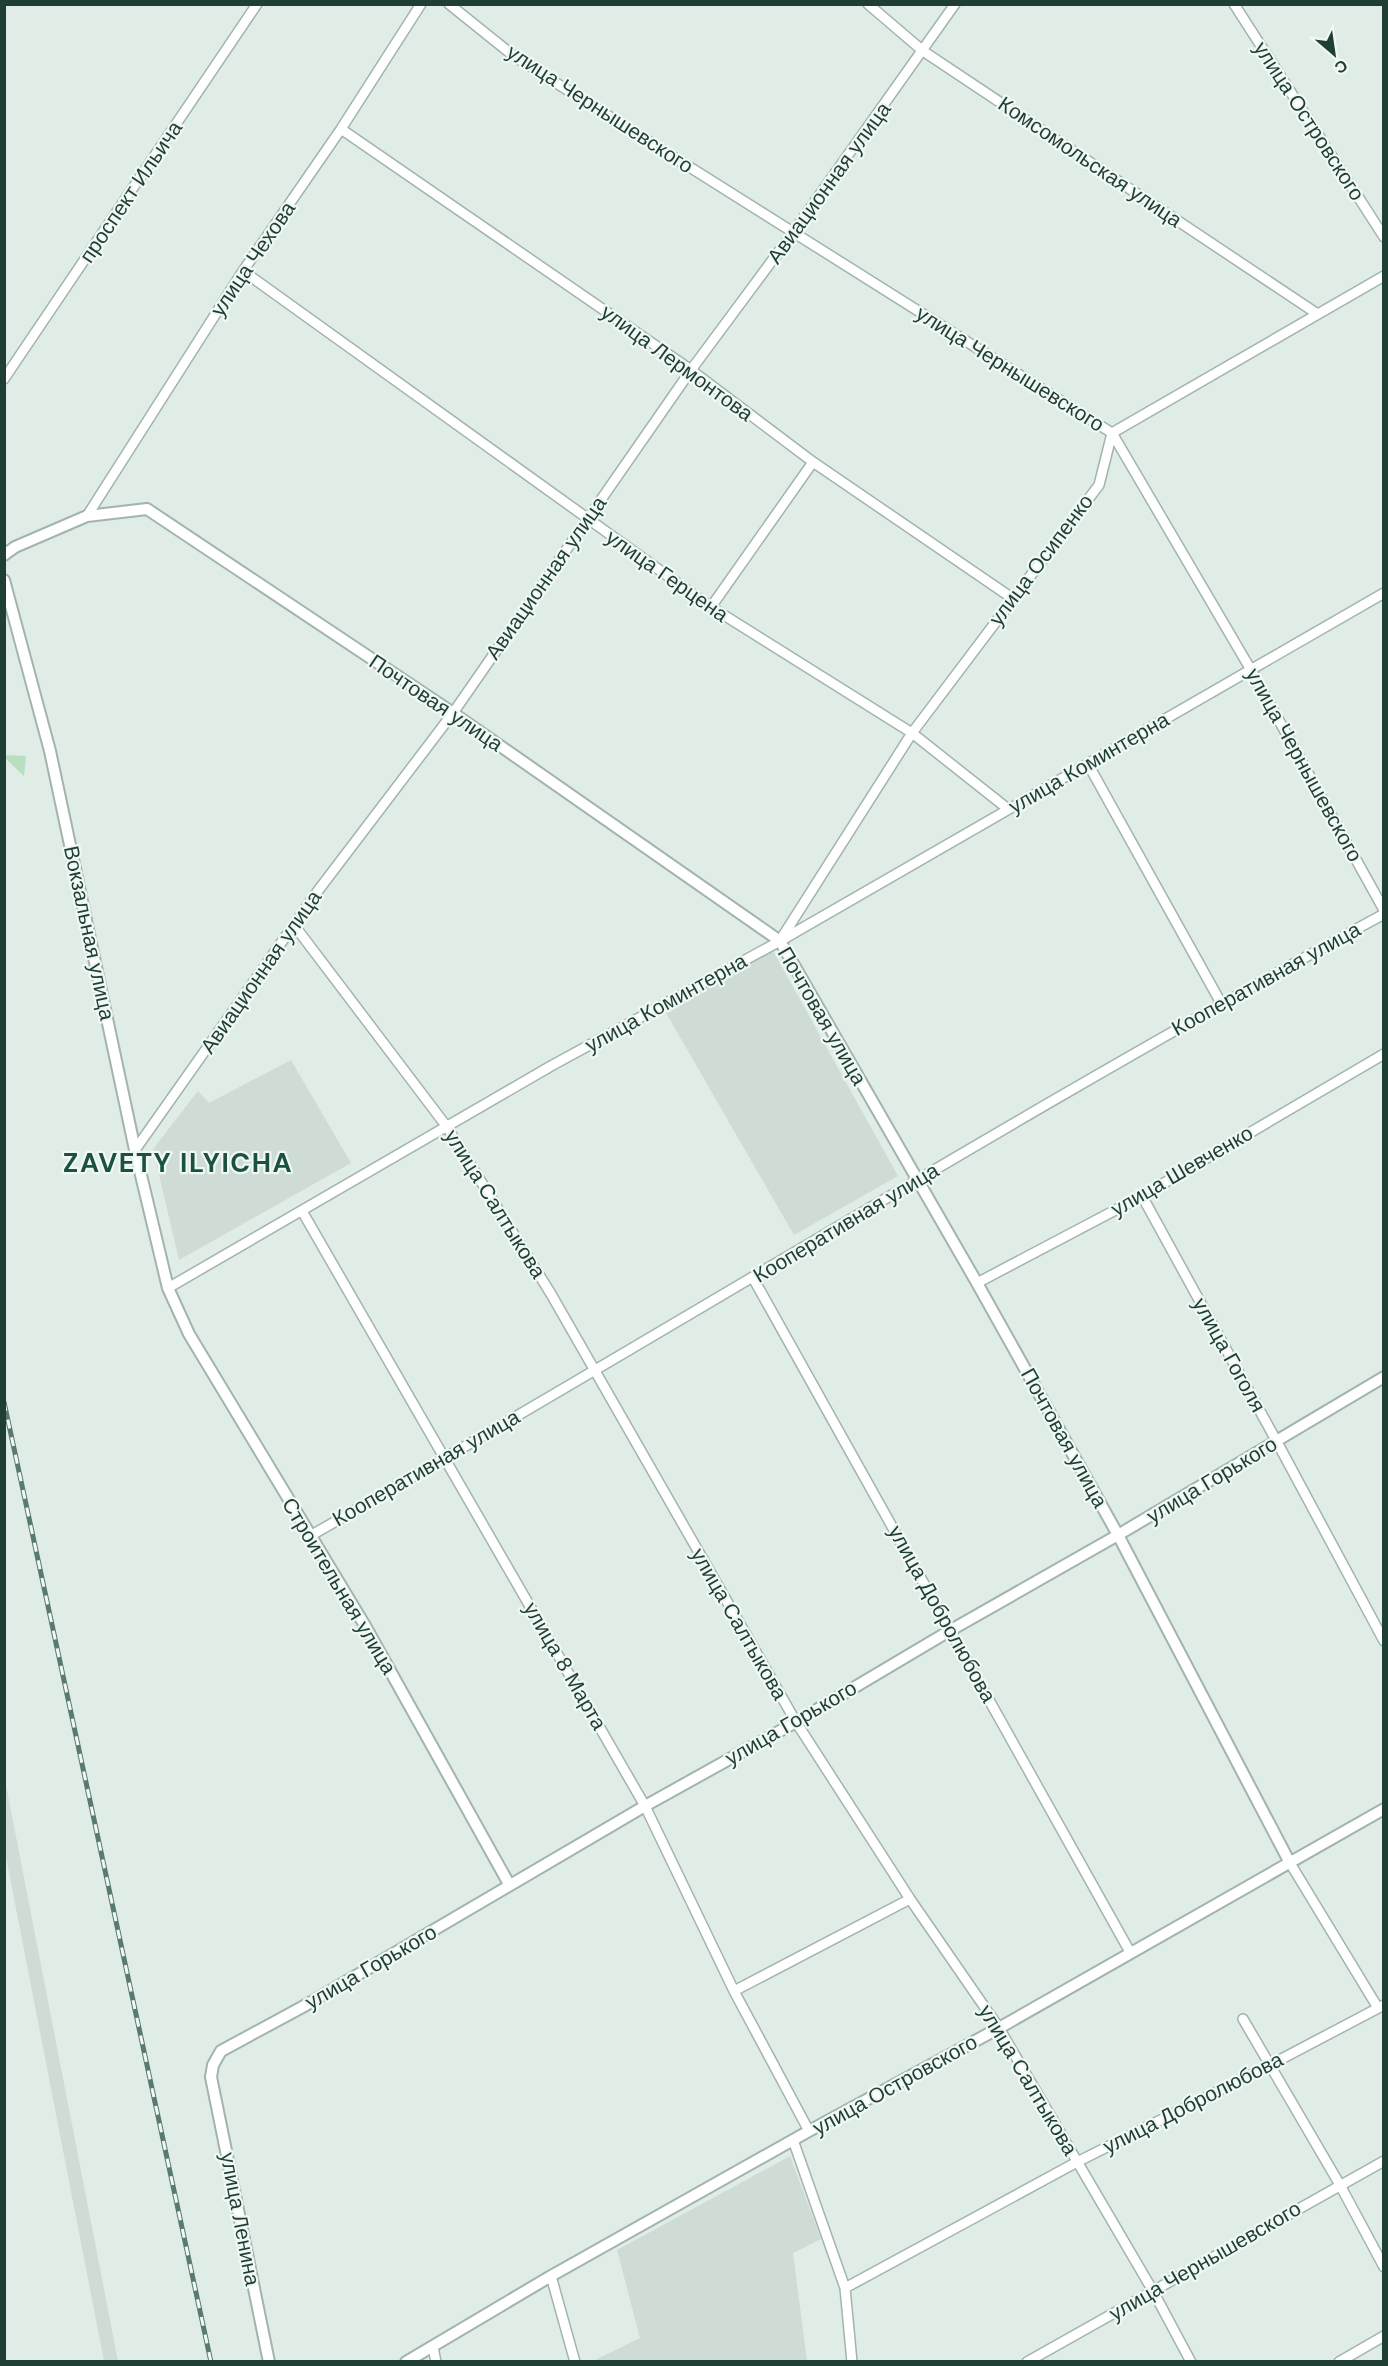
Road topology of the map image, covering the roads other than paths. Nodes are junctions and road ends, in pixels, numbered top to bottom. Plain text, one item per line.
1 (257, 4) edge
2 (421, 4) edge
3 (449, 4) edge
4 (868, 4) edge
5 (955, 4) edge
6 (1234, 4) edge
7 (923, 51) junction
8 (340, 129) junction
9 (794, 231) junction
10 (1383, 237) edge
11 (243, 271) junction
12 (1383, 276) edge
13 (1316, 313) junction
14 (691, 370) junction
15 (4, 379) edge
16 (1112, 433) junction
17 (813, 462) junction
18 (87, 516) junction
19 (587, 520) junction
20 (4, 555) edge
21 (4, 580) edge
22 (1383, 593) edge
23 (1012, 598) junction
24 (711, 607) junction
25 (1251, 670) junction
26 (453, 713) junction
27 (912, 733) junction
28 (1088, 764) junction
29 (1008, 809) junction
30 (1383, 912) edge
31 (294, 925) junction
32 (780, 941) junction
33 (1221, 1002) junction
34 (1383, 1054) edge
35 (447, 1127) junction
36 (135, 1150) junction
37 (918, 1180) junction
38 (1142, 1196) junction
39 (302, 1211) junction
40 (753, 1278) junction
41 (977, 1283) junction
42 (168, 1288) junction
43 (594, 1370) junction
44 (1383, 1377) edge
45 (1278, 1442) junction
46 (446, 1458) junction
47 (1118, 1535) junction
48 (310, 1536) junction
49 (951, 1630) junction
50 (1383, 1641) edge
51 (796, 1722) junction
52 (645, 1806) junction
53 (1383, 1809) edge
54 (1290, 1863) junction
55 (509, 1884) junction
56 (910, 1899) junction
57 (1130, 1952) junction
58 (734, 1991) junction
59 (1381, 2006) edge
60 (1244, 2019) dead end
61 (999, 2028) junction
62 (1270, 2066) junction
63 (211, 2077) joint
64 (809, 2131) junction
65 (793, 2140) junction
66 (1383, 2161) edge
67 (1077, 2162) junction
68 (1340, 2185) junction
69 (1383, 2267) edge
70 (551, 2276) junction
71 (845, 2288) junction
72 (1153, 2291) junction
73 (1383, 2336) edge
74 (433, 2347) junction
75 (269, 2361) edge
76 (406, 2361) edge
77 (436, 2361) edge
78 (575, 2361) edge
79 (852, 2361) edge
80 (1027, 2361) edge
81 (1191, 2361) edge
82 (1338, 2361) edge

1 - 15 street, проспект Ильича
2 - 8 street, улица Чехова
3 - 9 street, улица Чернышевского
4 - 7 street, Комсомольская улица
5 - 7 street, Авиационная улица
6 - 10 street, улица Островского
7 - 9 street, Авиационная улица
7 - 13 street, Комсомольская улица
8 - 11 street, улица Чехова
8 - 14 street, улица Лермонтова
9 - 14 street, Авиационная улица
9 - 16 street, улица Чернышевского
11 - 18 street, улица Чехова
11 - 19 street, улица Герцена
12 - 13 street
13 - 16 street
14 - 17 street, улица Лермонтова
14 - 19 street, Авиационная улица
16 - 23 street, улица Осипенко
16 - 25 street, улица Чернышевского
17 - 23 street, улица Лермонтова
17 - 24 street
18 - 20 street, Почтовая улица
18 - 26 street, Почтовая улица
19 - 24 street, улица Герцена
19 - 26 street, Авиационная улица
21 - 36 street, Вокзальная улица
22 - 25 street, улица Коминтерна
23 - 27 street, улица Осипенко
24 - 27 street, улица Герцена
25 - 28 street, улица Коминтерна
25 - 30 street, улица Чернышевского
26 - 31 street, Авиационная улица
26 - 32 street, Почтовая улица
27 - 29 street, улица Герцена
27 - 32 street, улица Осипенко
28 - 29 street, улица Коминтерна
28 - 33 street
29 - 32 street, улица Коминтерна
30 - 33 street, Кооперативная улица
31 - 35 street, улица Салтыкова
31 - 36 street, Авиационная улица
32 - 35 street, улица Коминтерна
32 - 37 street, Почтовая улица
33 - 37 street, Кооперативная улица
34 - 38 street, улица Шевченко
35 - 39 street, улица Коминтерна
35 - 43 street, улица Салтыкова
36 - 42 street, Вокзальная улица
37 - 40 street, Кооперативная улица
37 - 41 street, Почтовая улица
38 - 41 street, улица Шевченко
38 - 45 street, улица Гоголя
39 - 42 street, улица Коминтерна
39 - 46 street, улица 8 Марта
40 - 43 street, Кооперативная улица
40 - 49 street, улица Добролюбова
41 - 47 street, Почтовая улица
42 - 48 street, Строительная улица
43 - 46 street, Кооперативная улица
43 - 51 street, улица Салтыкова
44 - 45 street, улица Горького
45 - 47 street, улица Горького
45 - 50 street, улица Гоголя
46 - 48 street, Кооперативная улица
46 - 52 street, улица 8 Марта
47 - 49 street, улица Горького
47 - 54 street, Почтовая улица
48 - 55 street, Строительная улица
49 - 51 street, улица Горького
49 - 57 street, улица Добролюбова
51 - 52 street, улица Горького
51 - 56 street, улица Салтыкова
52 - 55 street, улица Горького
52 - 58 street, улица 8 Марта
53 - 54 street, улица Островского
54 - 57 street, улица Островского
54 - 59 street
55 - 63 street, улица Горького
56 - 58 street
56 - 61 street, улица Салтыкова
57 - 61 street, улица Островского
58 - 64 street, улица 8 Марта
59 - 62 street, улица Добролюбова
60 - 62 street
61 - 64 street, улица Островского
61 - 67 street, улица Салтыкова
62 - 67 street, улица Добролюбова
62 - 68 street
63 - 75 street, улица Ленина
64 - 65 street, улица Островского
65 - 70 street, улица Островского
65 - 71 street
66 - 68 street, улица Чернышевского
67 - 71 street, улица Добролюбова
67 - 72 street, улица Салтыкова
68 - 69 street
68 - 72 street, улица Чернышевского
70 - 74 street, улица Островского
70 - 78 street
71 - 79 street
72 - 80 street, улица Чернышевского
72 - 81 street, улица Салтыкова
73 - 82 street
74 - 76 street, улица Островского
74 - 77 street

